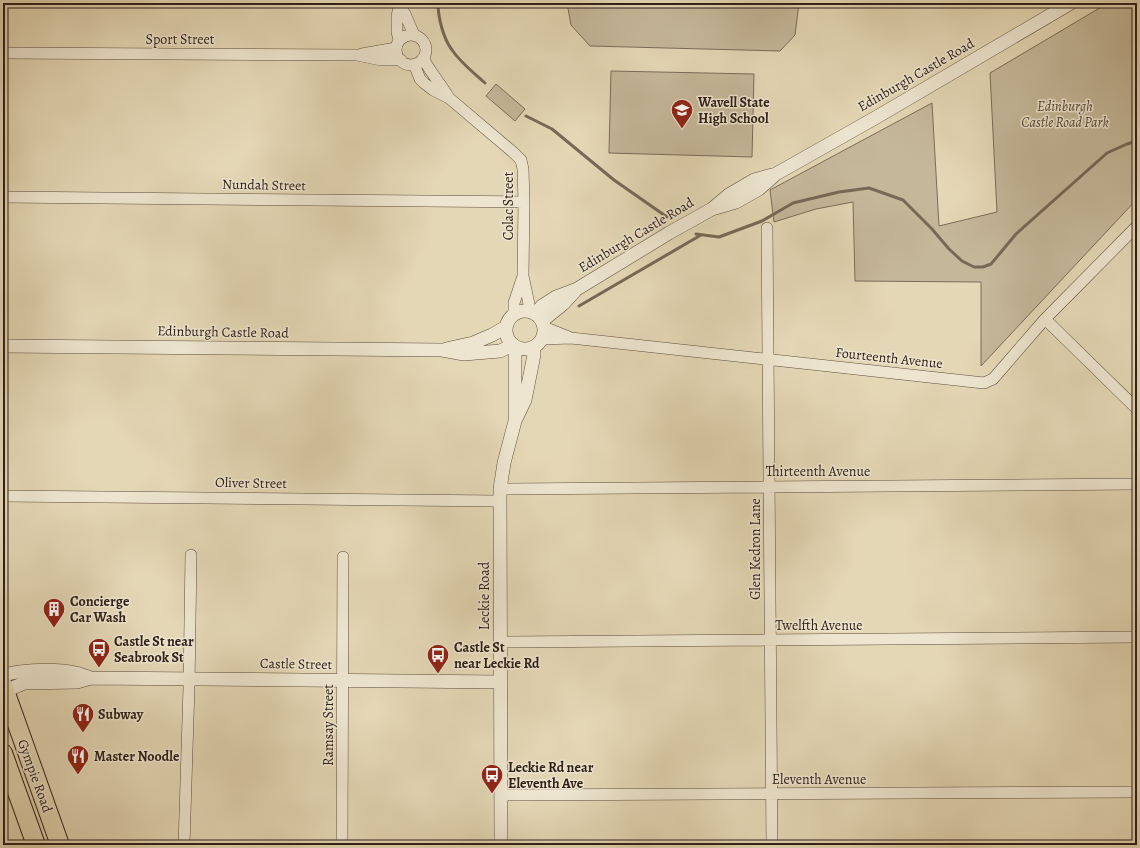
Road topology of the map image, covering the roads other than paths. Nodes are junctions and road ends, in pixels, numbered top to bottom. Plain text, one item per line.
1 (1071, 3) edge
2 (400, 5) edge
3 (414, 35) junction
4 (398, 44) junction
5 (3, 53) edge
6 (357, 55) junction
7 (401, 60) junction
8 (419, 61) junction
9 (3, 197) edge
10 (524, 202) junction
11 (1137, 226) edge
12 (768, 228) dead end
13 (522, 276) junction
14 (514, 315) junction
15 (1045, 319) junction
16 (506, 327) junction
17 (538, 327) junction
18 (3, 346) edge
19 (514, 346) junction
20 (442, 350) junction
21 (769, 360) junction
22 (1137, 410) edge
23 (515, 421) junction
24 (1137, 484) edge
25 (770, 486) junction
26 (500, 495) junction
27 (3, 496) edge
28 (191, 555) dead end
29 (343, 557) dead end
30 (1137, 638) edge
31 (771, 640) junction
32 (500, 642) junction
33 (189, 679) junction
34 (343, 681) junction
35 (500, 682) junction
36 (4, 686) edge
37 (3, 753) edge
38 (1137, 792) edge
39 (501, 795) junction
40 (772, 795) junction
41 (36, 845) edge
42 (60, 845) edge
43 (184, 845) edge
44 (342, 845) edge
45 (501, 845) edge
46 (772, 845) edge

1 - 17 street, Edinburgh Castle Road
2 - 3 street
2 - 4 street
3 - 4 street
3 - 8 street
4 - 6 street, Sport Street
4 - 7 street
5 - 6 street, Sport Street
6 - 7 street, Sport Street
7 - 8 street
8 - 10 street, Colac Street
9 - 10 street, Nundah Street
10 - 13 street, Colac Street
11 - 15 street, Fourteenth Avenue
12 - 21 street, Glen Kedron Lane
13 - 14 street, Colac Street
13 - 17 street, Colac Street
14 - 16 street
14 - 17 street
15 - 21 street, Fourteenth Avenue
15 - 22 street
16 - 19 street
16 - 20 street, Edinburgh Castle Road
17 - 19 street
17 - 21 street, Fourteenth Avenue
17 - 23 street, Leckie Road
18 - 20 street, Edinburgh Castle Road
19 - 20 street, Edinburgh Castle Road
19 - 23 street, Leckie Road
21 - 25 street, Glen Kedron Lane
23 - 26 street, Leckie Road
24 - 25 street, Thirteenth Avenue
25 - 26 street, Thirteenth Avenue
25 - 31 street, Glen Kedron Lane
26 - 27 street, Oliver Street
26 - 32 street, Leckie Road
28 - 33 street
29 - 34 street, Ramsay Street
30 - 31 street, Twelfth Avenue
31 - 32 street, Twelfth Avenue
31 - 40 street, Glen Kedron Lane
32 - 35 street, Leckie Road
33 - 34 street, Castle Street
33 - 36 street, Castle Street
33 - 43 street
34 - 35 street, Castle Street
34 - 44 street, Ramsay Street
35 - 39 street, Leckie Road
36 - 42 highway, Gympie Road
37 - 41 highway, Gympie Road
38 - 40 street, Eleventh Avenue
39 - 40 street, Eleventh Avenue
39 - 45 street, Leckie Road
40 - 46 street, Glen Kedron Lane

